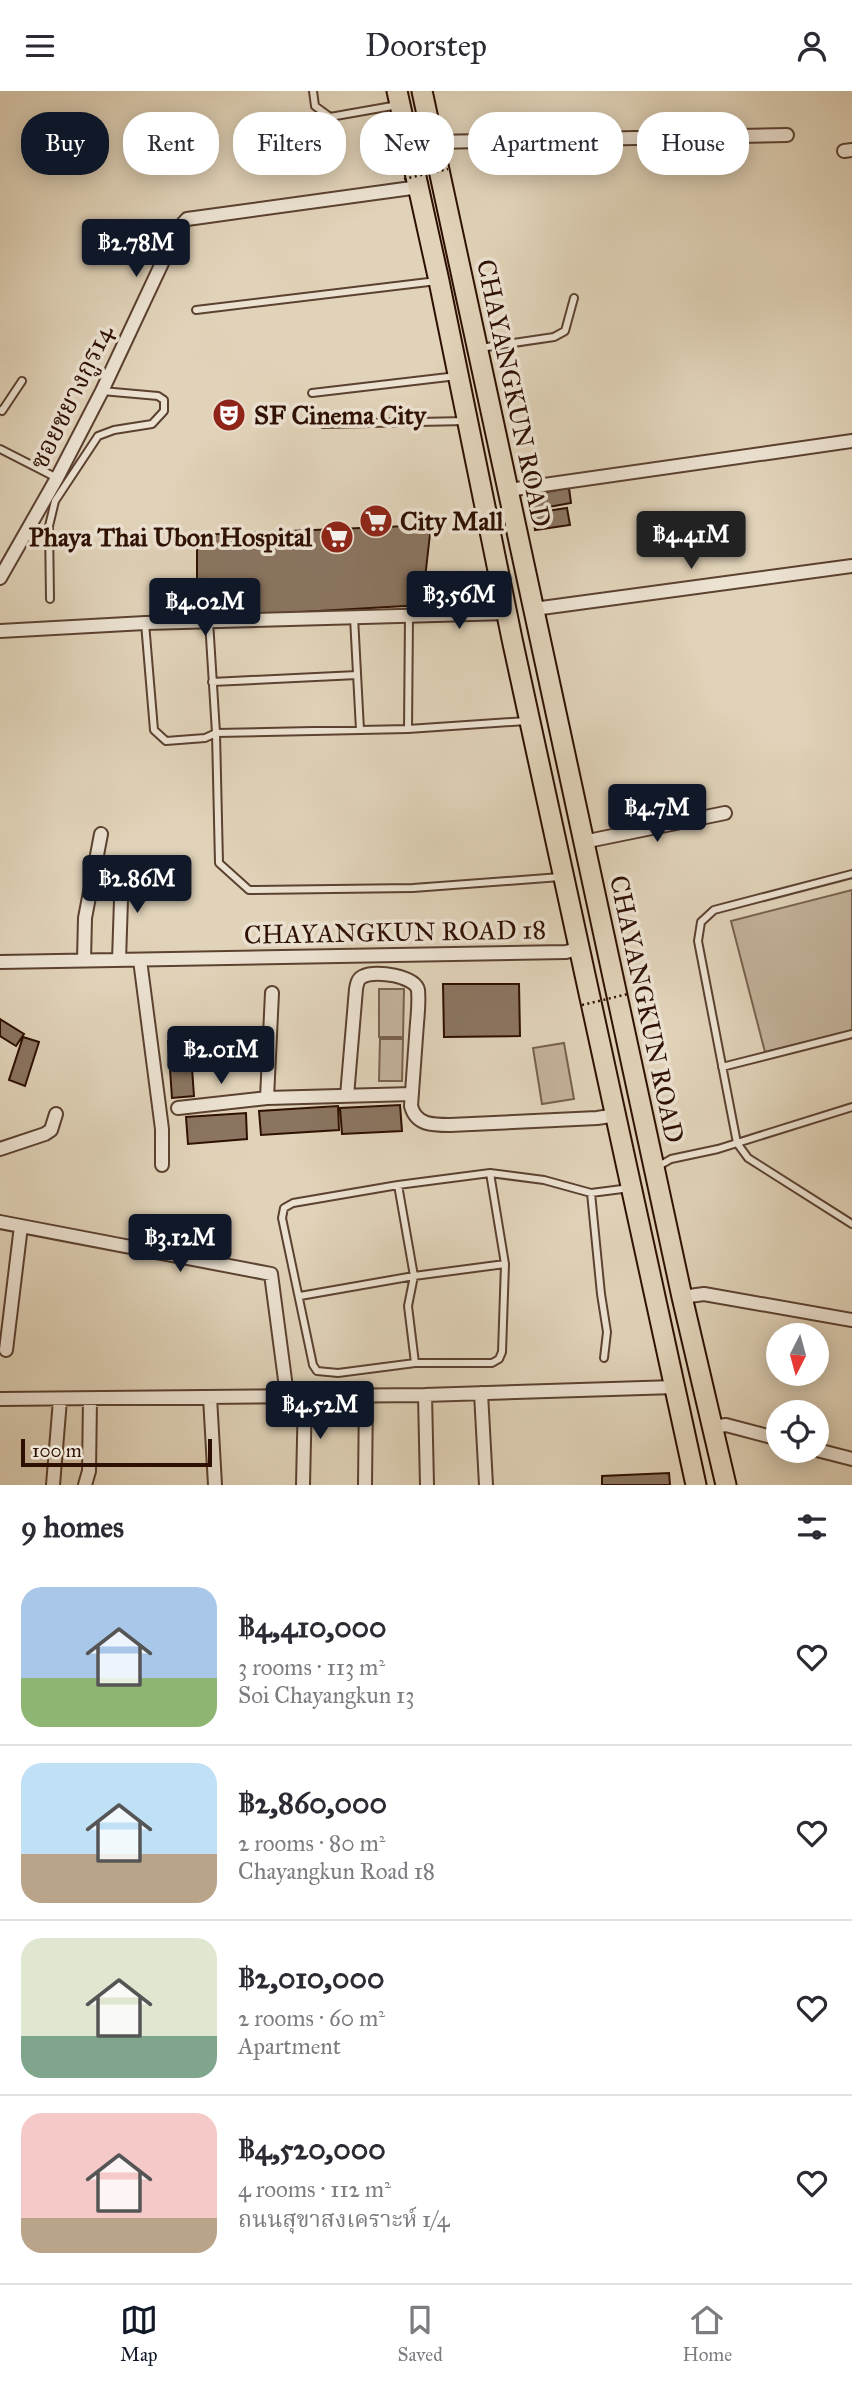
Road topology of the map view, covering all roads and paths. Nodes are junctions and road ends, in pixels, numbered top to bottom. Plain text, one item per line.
1 (313, 91) edge
2 (422, 91) edge
3 (399, 98) edge
4 (427, 112) edge
5 (787, 135) dead end
6 (454, 142) edge
7 (433, 175) edge
8 (440, 175) edge
9 (412, 183) junction
10 (439, 281) junction
11 (574, 298) dead end
12 (196, 310) dead end
13 (478, 349) junction
14 (459, 376) junction
15 (22, 381) dead end
16 (102, 391) junction
17 (312, 393) dead end
18 (1, 412) edge
19 (468, 421) junction
20 (323, 424) dead end
21 (852, 442) edge
22 (0, 449) edge
23 (57, 478) junction
24 (508, 490) junction
25 (852, 566) edge
26 (0, 578) edge
27 (50, 599) dead end
28 (534, 609) junction
29 (508, 613) junction
30 (409, 616) junction
31 (354, 617) junction
32 (209, 621) junction
33 (145, 623) junction
34 (0, 631) edge
35 (358, 675) junction
36 (212, 682) junction
37 (531, 720) junction
38 (408, 729) junction
39 (360, 730) junction
40 (216, 733) junction
41 (725, 813) dead end
42 (101, 834) dead end
43 (583, 842) junction
44 (122, 870) dead end
45 (852, 874) edge
46 (565, 876) junction
47 (581, 948) junction
48 (85, 960) junction
49 (119, 960) junction
50 (140, 960) junction
51 (0, 962) edge
52 (272, 993) dead end
53 (628, 994) dead end
54 (582, 1005) dead end
55 (852, 1034) edge
56 (722, 1067) junction
57 (412, 1094) junction
58 (347, 1096) junction
59 (267, 1098) junction
60 (852, 1107) edge
61 (178, 1108) dead end
62 (56, 1114) dead end
63 (617, 1115) junction
64 (737, 1143) junction
65 (0, 1149) edge
66 (162, 1165) dead end
67 (655, 1169) junction
68 (490, 1174) junction
69 (632, 1181) junction
70 (398, 1185) junction
71 (592, 1193) junction
72 (0, 1222) edge
73 (852, 1224) edge
74 (21, 1226) junction
75 (505, 1264) junction
76 (414, 1276) junction
77 (300, 1296) junction
78 (682, 1297) junction
79 (852, 1320) edge
80 (6, 1350) dead end
81 (604, 1358) dead end
82 (415, 1363) junction
83 (675, 1387) junction
84 (481, 1393) junction
85 (286, 1395) junction
86 (305, 1395) junction
87 (366, 1395) junction
88 (425, 1395) junction
89 (210, 1397) junction
90 (0, 1399) edge
91 (90, 1399) junction
92 (60, 1400) junction
93 (713, 1427) junction
94 (766, 1436) edge
95 (829, 1453) edge
96 (852, 1459) edge
97 (53, 1485) edge
98 (85, 1485) edge
99 (215, 1485) edge
100 (303, 1485) edge
101 (365, 1485) edge
102 (427, 1485) edge
103 (486, 1485) edge
104 (696, 1485) edge
105 (726, 1485) edge

1 - 3 lane
2 - 4 main road, CHAYANGKUN ROAD
3 - 9 main road, CHAYANGKUN ROAD
5 - 6 street
7 - 9 path, bridge
8 - 13 main road, CHAYANGKUN ROAD
9 - 10 main road, CHAYANGKUN ROAD
9 - 16 street, ซอยชยางกูร14
10 - 12 lane
10 - 14 main road, CHAYANGKUN ROAD
11 - 13 lane
13 - 24 main road, CHAYANGKUN ROAD
14 - 17 lane
14 - 19 main road, CHAYANGKUN ROAD
15 - 18 lane
16 - 23 street, ซอยชยางกูร14
16 - 27 lane
19 - 20 lane
19 - 29 main road, CHAYANGKUN ROAD
21 - 24 street
22 - 23 lane
23 - 26 street, ซอยชยางกูร14
24 - 28 main road, CHAYANGKUN ROAD
25 - 28 street
28 - 29 main road
28 - 43 main road, CHAYANGKUN ROAD
29 - 30 street
29 - 37 main road, CHAYANGKUN ROAD
30 - 31 street
30 - 38 lane
31 - 32 street
31 - 35 lane
32 - 33 street
32 - 36 lane
33 - 34 street
33 - 40 lane
35 - 36 lane
35 - 39 lane
36 - 40 lane
37 - 38 lane
37 - 46 main road, CHAYANGKUN ROAD
38 - 39 lane
39 - 40 lane
40 - 46 lane
41 - 43 street
42 - 48 street
43 - 67 main road, CHAYANGKUN ROAD
44 - 49 street
45 - 56 lane
46 - 47 main road, CHAYANGKUN ROAD
47 - 50 street, CHAYANGKUN ROAD 18
47 - 63 main road, CHAYANGKUN ROAD
48 - 49 street, CHAYANGKUN ROAD 18
48 - 51 street, CHAYANGKUN ROAD 18
49 - 50 street, CHAYANGKUN ROAD 18
50 - 66 street
52 - 59 street
53 - 54 path, bridge
55 - 56 lane
56 - 64 lane
57 - 58 street
57 - 58 street
57 - 63 street
58 - 59 street
59 - 61 street
60 - 64 lane
62 - 65 street
63 - 69 main road, CHAYANGKUN ROAD
64 - 67 lane
64 - 73 lane
67 - 69 main road
67 - 78 main road, CHAYANGKUN ROAD
68 - 70 lane
68 - 71 lane
68 - 75 lane
69 - 71 lane
69 - 83 main road, CHAYANGKUN ROAD
70 - 76 lane
70 - 77 lane
71 - 81 lane
72 - 74 street
74 - 80 street
74 - 85 street
75 - 76 lane
75 - 82 lane
76 - 77 lane
76 - 82 lane
77 - 82 lane
78 - 79 street
78 - 93 main road, CHAYANGKUN ROAD
83 - 84 street
83 - 104 main road, CHAYANGKUN ROAD
84 - 88 street
84 - 103 street
85 - 86 street
85 - 89 street
86 - 87 street
86 - 100 street
87 - 88 street
87 - 101 street
88 - 102 street
89 - 91 street
89 - 99 street
90 - 92 street
91 - 92 street
91 - 98 street
92 - 97 street
93 - 94 street
93 - 105 main road, CHAYANGKUN ROAD
95 - 96 street

